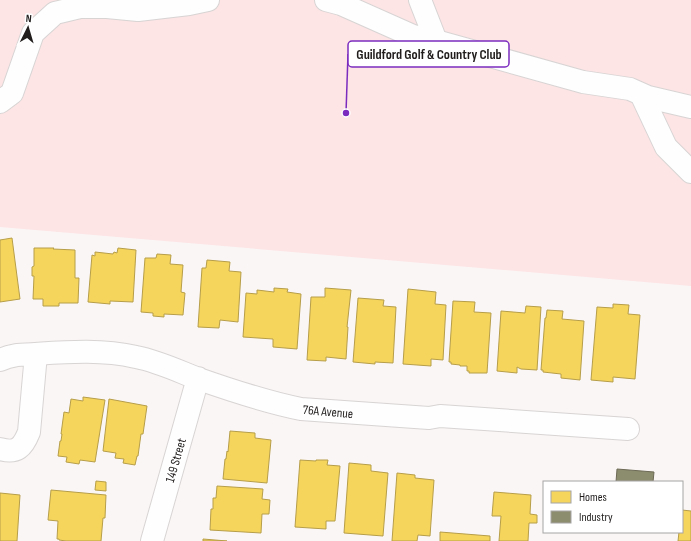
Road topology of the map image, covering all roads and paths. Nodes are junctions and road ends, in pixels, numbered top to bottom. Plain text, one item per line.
1 (208, 0) edge
2 (326, 0) edge
3 (420, 0) edge
4 (436, 41) junction
5 (641, 94) junction
6 (0, 102) edge
7 (691, 107) edge
8 (691, 172) edge
9 (36, 354) junction
10 (0, 360) edge
11 (198, 378) junction
12 (628, 429) dead end
13 (0, 449) edge
14 (152, 541) edge

1 - 6 street
2 - 4 street
3 - 4 street
4 - 5 street
5 - 7 street
5 - 8 street
9 - 10 street, 76A Avenue
9 - 11 street, 76A Avenue
9 - 13 street
11 - 12 street, 76A Avenue
11 - 14 street, 149 Street

